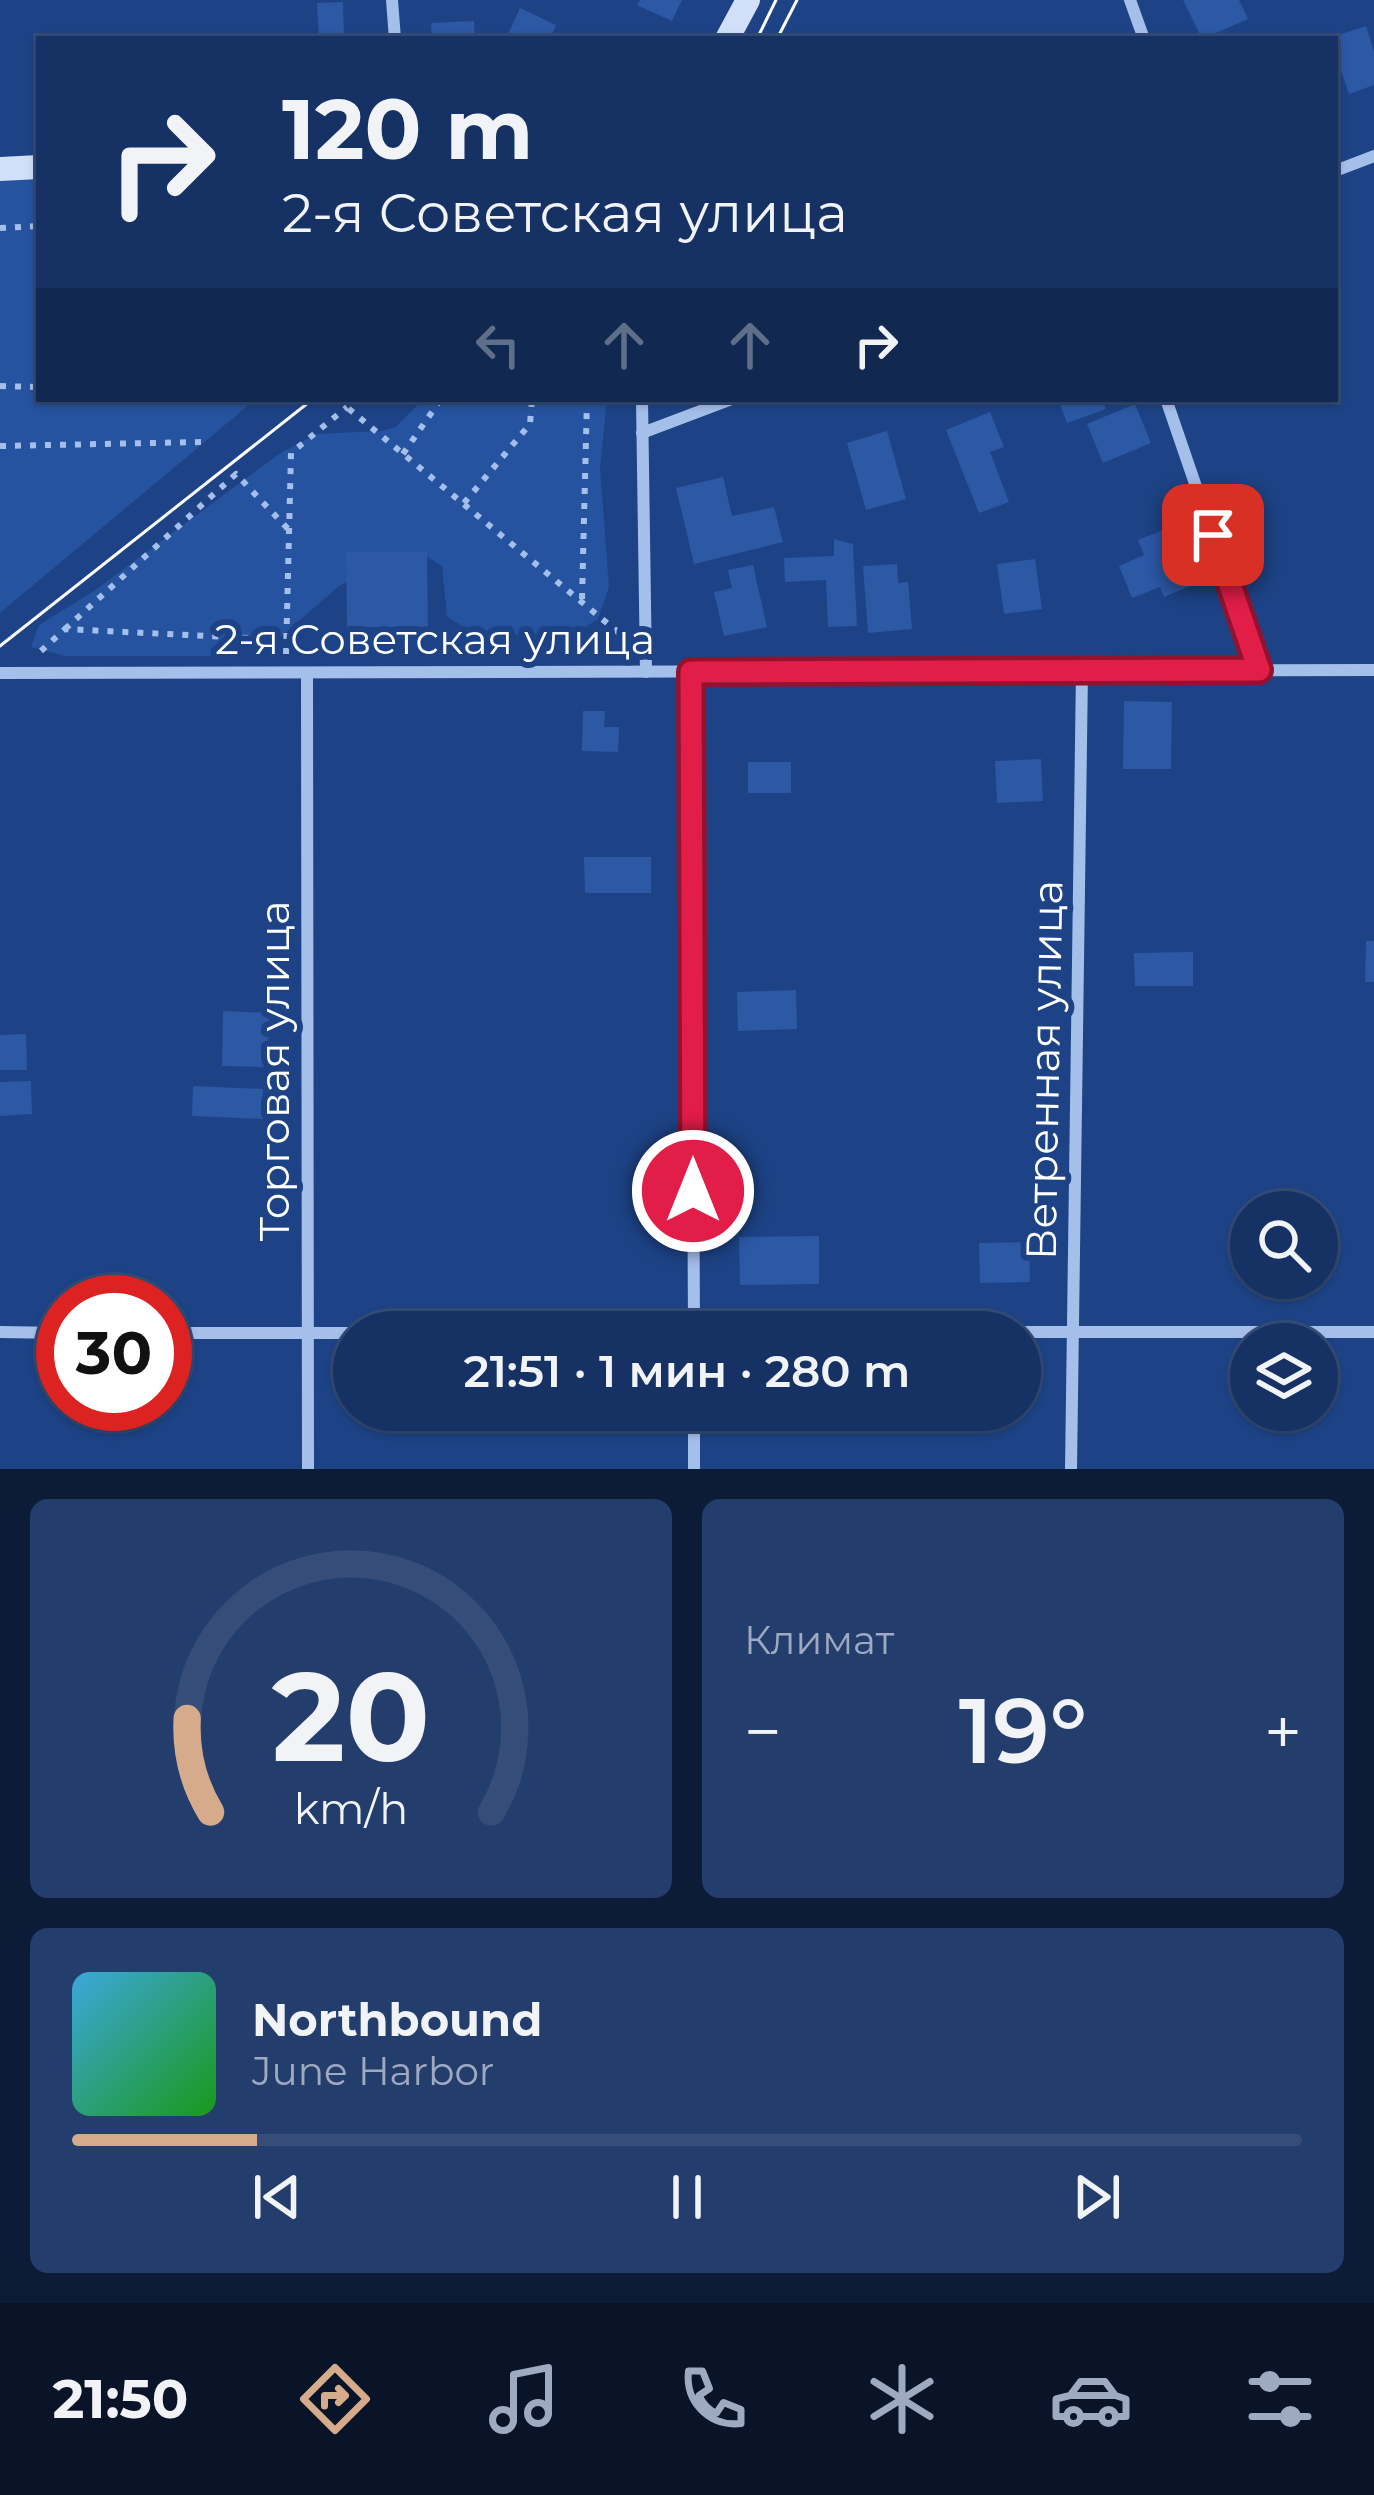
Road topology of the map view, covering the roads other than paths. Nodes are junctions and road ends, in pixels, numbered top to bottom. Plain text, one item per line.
1 (392, 0) edge
2 (748, 0) edge
3 (1130, 0) edge
4 (731, 32) edge
5 (394, 36) edge
6 (1143, 36) edge
7 (1374, 156) edge
8 (36, 167) edge
9 (0, 169) edge
10 (1338, 170) edge
11 (642, 402) edge
12 (723, 402) edge
13 (1167, 402) edge
14 (642, 433) junction
15 (1259, 670) junction
16 (1374, 670) edge
17 (1082, 671) junction
18 (646, 672) junction
19 (691, 672) junction
20 (307, 673) junction
21 (0, 674) edge
22 (694, 1311) edge
23 (0, 1332) edge
24 (1041, 1332) edge
25 (1073, 1332) junction
26 (1374, 1332) edge
27 (36, 1333) edge
28 (192, 1333) edge
29 (308, 1334) junction
30 (333, 1334) edge
31 (694, 1431) edge
32 (308, 1469) edge
33 (694, 1469) edge
34 (1071, 1469) edge

1 - 5 street
2 - 4 main road
3 - 6 street
7 - 10 street
8 - 9 main road
11 - 14 street
12 - 14 street
13 - 15 street
14 - 18 street
15 - 16 street, 2-я Советская улица
15 - 17 street, 2-я Советская улица
17 - 19 street, 2-я Советская улица
17 - 25 street, Ветренная улица
18 - 19 street, 2-я Советская улица
18 - 20 street, 2-я Советская улица
19 - 22 street
20 - 21 street, 2-я Советская улица
20 - 29 street, Торговая улица
23 - 27 street
24 - 25 street
25 - 26 street
25 - 34 street, Ветренная улица
28 - 29 street
29 - 30 street
29 - 32 street, Торговая улица
31 - 33 street

